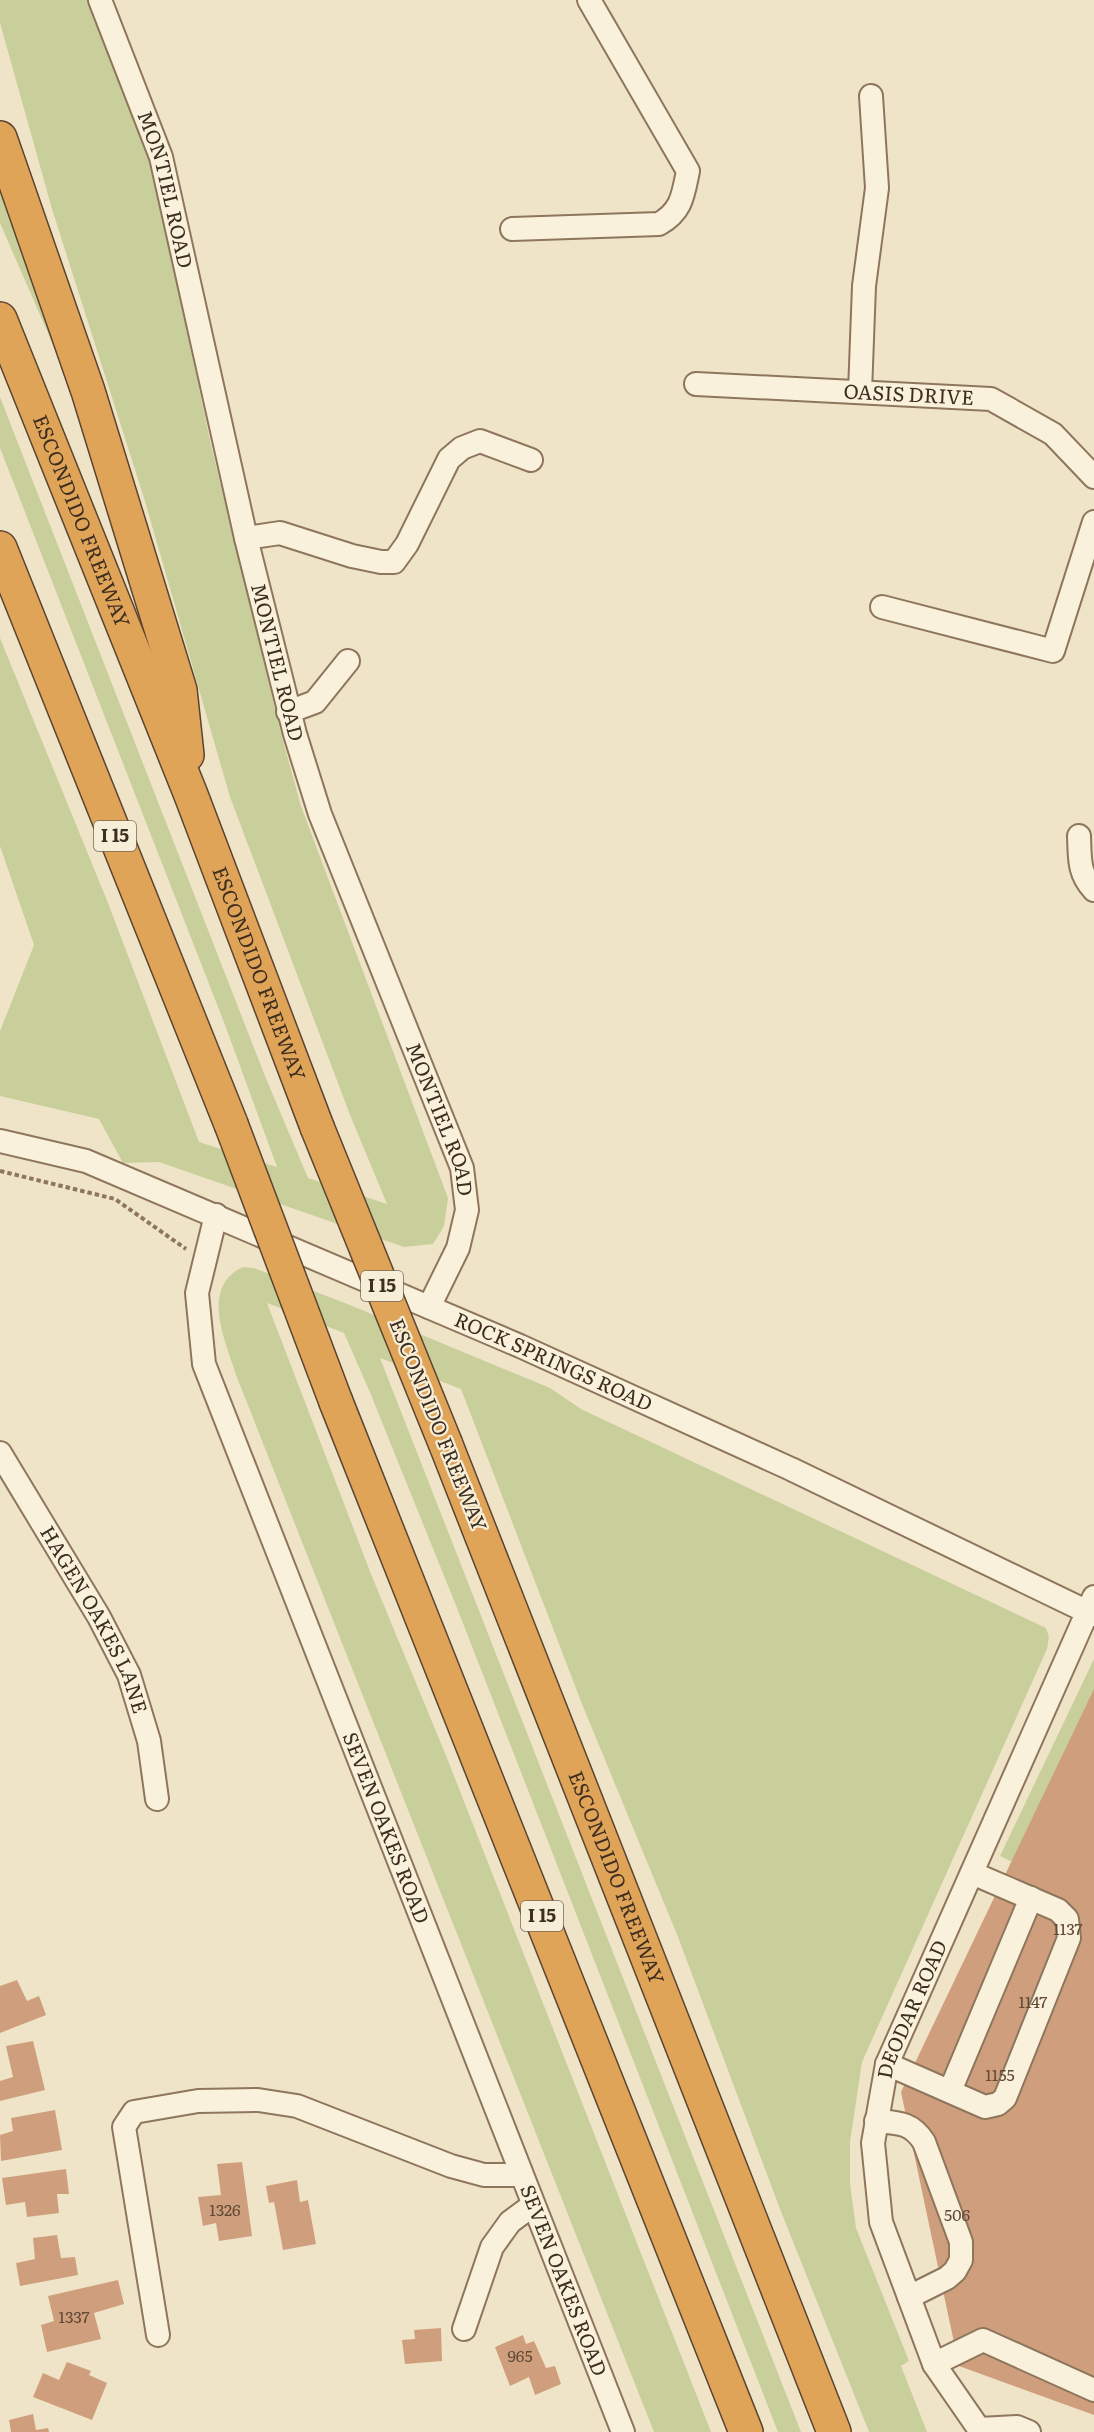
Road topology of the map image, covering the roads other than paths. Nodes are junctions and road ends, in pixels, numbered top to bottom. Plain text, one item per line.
1 (100, 0) edge
2 (589, 0) edge
3 (871, 96) dead end
4 (0, 127) edge
5 (5, 151) edge
6 (512, 229) dead end
7 (0, 319) edge
8 (696, 384) dead end
9 (860, 392) junction
10 (531, 460) dead end
11 (1094, 477) edge
12 (1094, 522) edge
13 (246, 538) junction
14 (0, 548) edge
15 (882, 607) dead end
16 (348, 661) dead end
17 (288, 712) junction
18 (191, 795) junction
19 (1079, 836) dead end
20 (1094, 890) edge
21 (0, 1141) edge
22 (216, 1215) junction
23 (429, 1307) junction
24 (0, 1453) edge
25 (1092, 1608) edge
26 (157, 1799) dead end
27 (972, 1873) junction
28 (1032, 1898) junction
29 (887, 2064) junction
30 (950, 2091) junction
31 (876, 2121) junction
32 (521, 2175) junction
33 (533, 2205) junction
34 (909, 2297) junction
35 (464, 2328) dead end
36 (158, 2335) dead end
37 (934, 2364) junction
38 (1094, 2390) edge
39 (979, 2431) edge
40 (623, 2432) edge
41 (746, 2432) edge
42 (834, 2432) edge
43 (1029, 2432) edge

1 - 13 street, MONTIEL ROAD
2 - 6 street
3 - 9 street
4 - 5 highway
5 - 18 highway
7 - 18 highway, ESCONDIDO FREEWAY / I 15
8 - 9 street, OASIS DRIVE
9 - 11 street, OASIS DRIVE
10 - 13 street
12 - 15 street
13 - 17 street, MONTIEL ROAD
14 - 41 highway, I 15, bridge
16 - 17 street
17 - 23 street, MONTIEL ROAD
18 - 42 highway, ESCONDIDO FREEWAY / I 15, bridge
19 - 20 street
21 - 22 street, ROCK SPRINGS ROAD
22 - 23 street, ROCK SPRINGS ROAD
22 - 32 street, SEVEN OAKES ROAD
23 - 25 street, ROCK SPRINGS ROAD
24 - 26 street, HAGEN OAKES LANE
25 - 27 street, DEODAR ROAD
27 - 28 street
27 - 29 street, DEODAR ROAD
28 - 30 street
28 - 30 street
29 - 30 street
29 - 31 street, DEODAR ROAD
31 - 34 street, DEODAR ROAD
31 - 34 street
32 - 33 street, SEVEN OAKES ROAD
32 - 36 street
33 - 35 street
33 - 40 street, SEVEN OAKES ROAD
34 - 37 street, DEODAR ROAD
37 - 38 street
37 - 39 street, DEODAR ROAD
39 - 43 street

